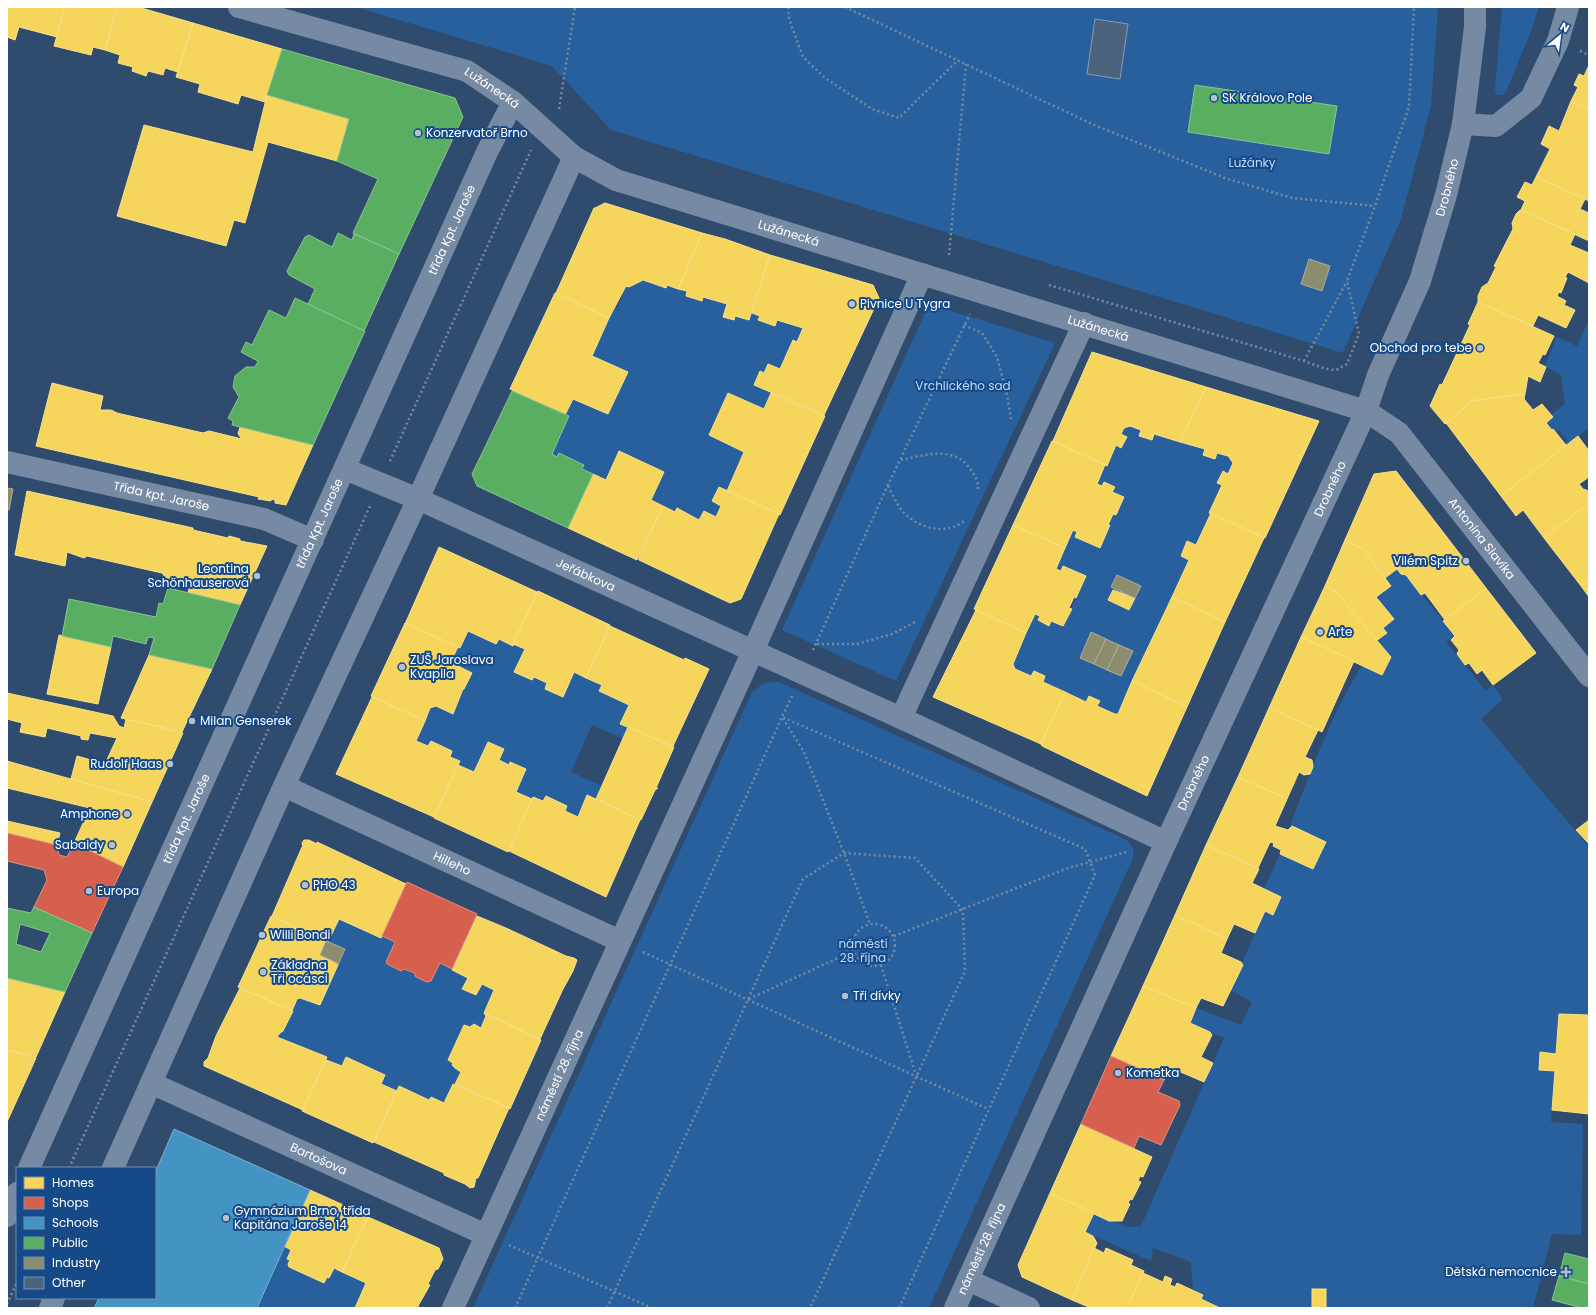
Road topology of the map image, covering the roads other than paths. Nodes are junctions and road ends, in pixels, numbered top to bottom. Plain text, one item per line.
1 (239, 7) edge
2 (1475, 7) edge
3 (1568, 7) edge
4 (513, 102) junction
5 (1463, 124) junction
6 (574, 157) junction
7 (922, 274) junction
8 (1084, 323) junction
9 (1366, 411) junction
10 (7, 462) edge
11 (345, 469) junction
12 (418, 499) junction
13 (313, 540) junction
14 (754, 651) junction
15 (1589, 676) edge
16 (902, 718) junction
17 (284, 786) junction
18 (1166, 842) junction
19 (620, 941) junction
20 (151, 1083) junction
21 (29, 1167) edge
22 (113, 1167) edge
23 (16, 1196) edge
24 (7, 1216) edge
25 (486, 1235) junction
26 (968, 1280) junction
27 (453, 1308) edge
28 (955, 1308) edge
29 (1029, 1308) edge

1 - 4 street, Lužánecká
2 - 5 street, Drobného
3 - 5 street
4 - 6 street, Lužánecká
4 - 11 street, třída Kpt. Jaroše
5 - 9 street, Drobného
6 - 7 street, Lužánecká
6 - 12 street
7 - 8 street, Lužánecká
7 - 14 street
8 - 9 street, Lužánecká
8 - 16 street
9 - 15 street, Antonína Slavíka
9 - 18 street, Drobného
10 - 13 street, Třída kpt. Jaroše
11 - 12 street, třída Kpt. Jaroše
11 - 13 street, třída Kpt. Jaroše
12 - 14 street, Jeřábkova
12 - 17 street
13 - 21 street, třída Kpt. Jaroše
14 - 16 street
14 - 19 street, náměstí 28. října
16 - 18 street
17 - 19 street, Hilleho
17 - 20 street
18 - 26 street, náměstí 28. října
19 - 25 street, náměstí 28. října
20 - 22 street
20 - 25 street, Bartošova
23 - 24 street
25 - 27 street, náměstí 28. října
26 - 28 street, náměstí 28. října
26 - 29 street

